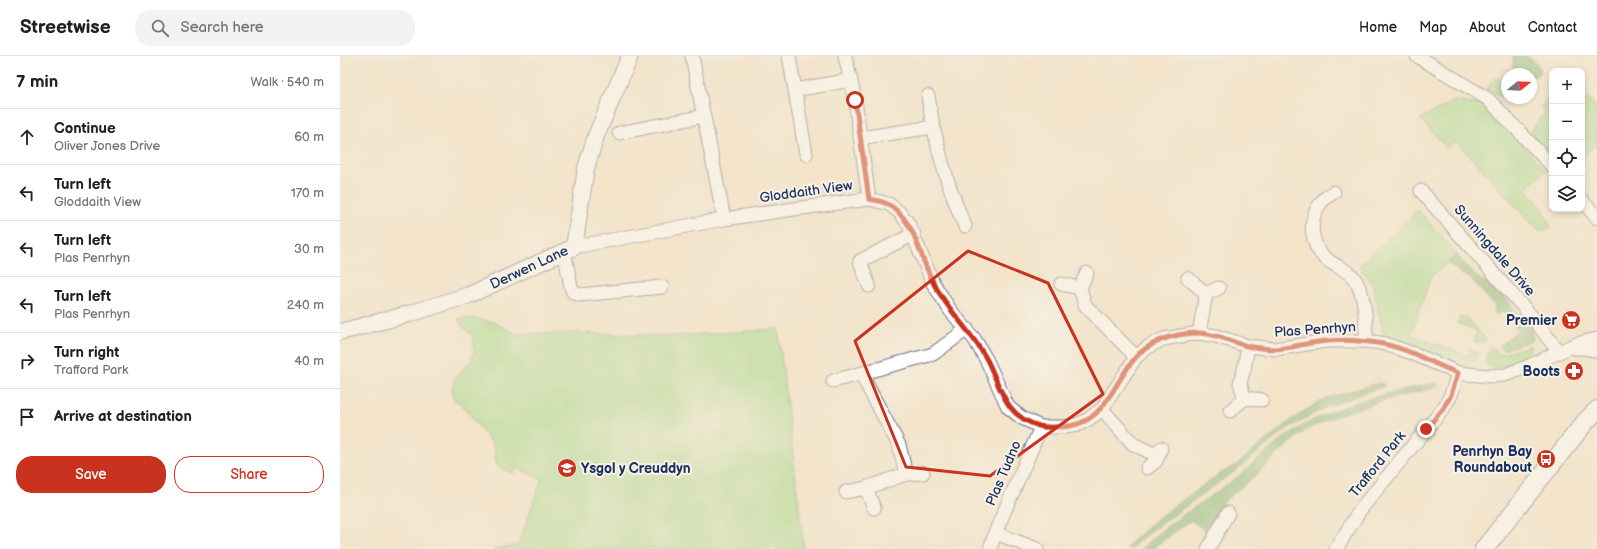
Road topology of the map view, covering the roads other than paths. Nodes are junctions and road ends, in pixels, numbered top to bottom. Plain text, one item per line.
1 (630, 56) edge
2 (692, 56) edge
3 (789, 56) edge
4 (845, 56) edge
5 (1417, 56) edge
6 (851, 80) junction
7 (795, 90) junction
8 (928, 96) dead end
9 (704, 116) junction
10 (933, 127) junction
11 (619, 133) dead end
12 (860, 138) junction
13 (806, 154) dead end
14 (1549, 163) edge
15 (1421, 191) dead end
16 (1334, 192) dead end
17 (869, 199) junction
18 (1585, 204) edge
19 (1597, 218) edge
20 (724, 219) junction
21 (965, 226) dead end
22 (914, 234) junction
23 (569, 249) junction
24 (1087, 273) dead end
25 (1188, 278) dead end
26 (1062, 284) dead end
27 (869, 286) dead end
28 (662, 287) dead end
29 (1080, 288) junction
30 (1219, 288) dead end
31 (1206, 294) junction
32 (967, 330) junction
33 (340, 332) edge
34 (1199, 333) junction
35 (1597, 339) edge
36 (1366, 341) junction
37 (1248, 346) junction
38 (1561, 350) junction
39 (1597, 352) edge
40 (1136, 357) junction
41 (1458, 373) junction
42 (861, 374) junction
43 (833, 381) dead end
44 (1245, 398) junction
45 (1262, 400) dead end
46 (1102, 409) junction
47 (1230, 410) dead end
48 (1597, 410) edge
49 (1041, 427) junction
50 (1147, 468) dead end
51 (923, 473) dead end
52 (906, 474) junction
53 (866, 488) junction
54 (846, 492) dead end
55 (874, 508) dead end
56 (1228, 513) dead end
57 (995, 533) junction
58 (990, 549) edge
59 (1038, 549) edge
60 (1208, 549) edge
61 (1336, 549) edge
62 (1484, 549) edge

1 - 23 street, Derwen Lane
2 - 9 street
3 - 7 street
4 - 6 street
5 - 14 street
6 - 7 street
6 - 12 street
7 - 13 street
8 - 10 street
9 - 11 street
9 - 20 street
10 - 12 street
10 - 21 street
12 - 17 street
15 - 38 street, Sunningdale Drive
16 - 36 street
17 - 20 street, Gloddaith View
17 - 22 street, Gloddaith View
18 - 19 street
20 - 23 street, Gloddaith View
22 - 27 street
22 - 32 street, Gloddaith View
23 - 28 street
23 - 33 street, Derwen Lane
24 - 29 street
25 - 31 street
26 - 29 street
29 - 40 street
30 - 31 street
31 - 34 street
32 - 42 street
32 - 49 street, Gloddaith View
34 - 37 street, Plas Penrhyn
34 - 40 street, Plas Penrhyn
35 - 38 street
36 - 37 street, Plas Penrhyn
36 - 41 street, Plas Penrhyn
37 - 44 street
38 - 39 street
38 - 41 street
40 - 46 street, Plas Penrhyn
41 - 61 street, Trafford Park
42 - 43 street
42 - 52 street
44 - 45 street
44 - 47 street
46 - 49 street, Plas Penrhyn
46 - 50 street
48 - 62 main road
49 - 57 street, Plas Tudno
51 - 52 street
52 - 53 street
53 - 54 street
53 - 55 street
56 - 60 street
57 - 58 street, Plas Tudno
57 - 59 street

